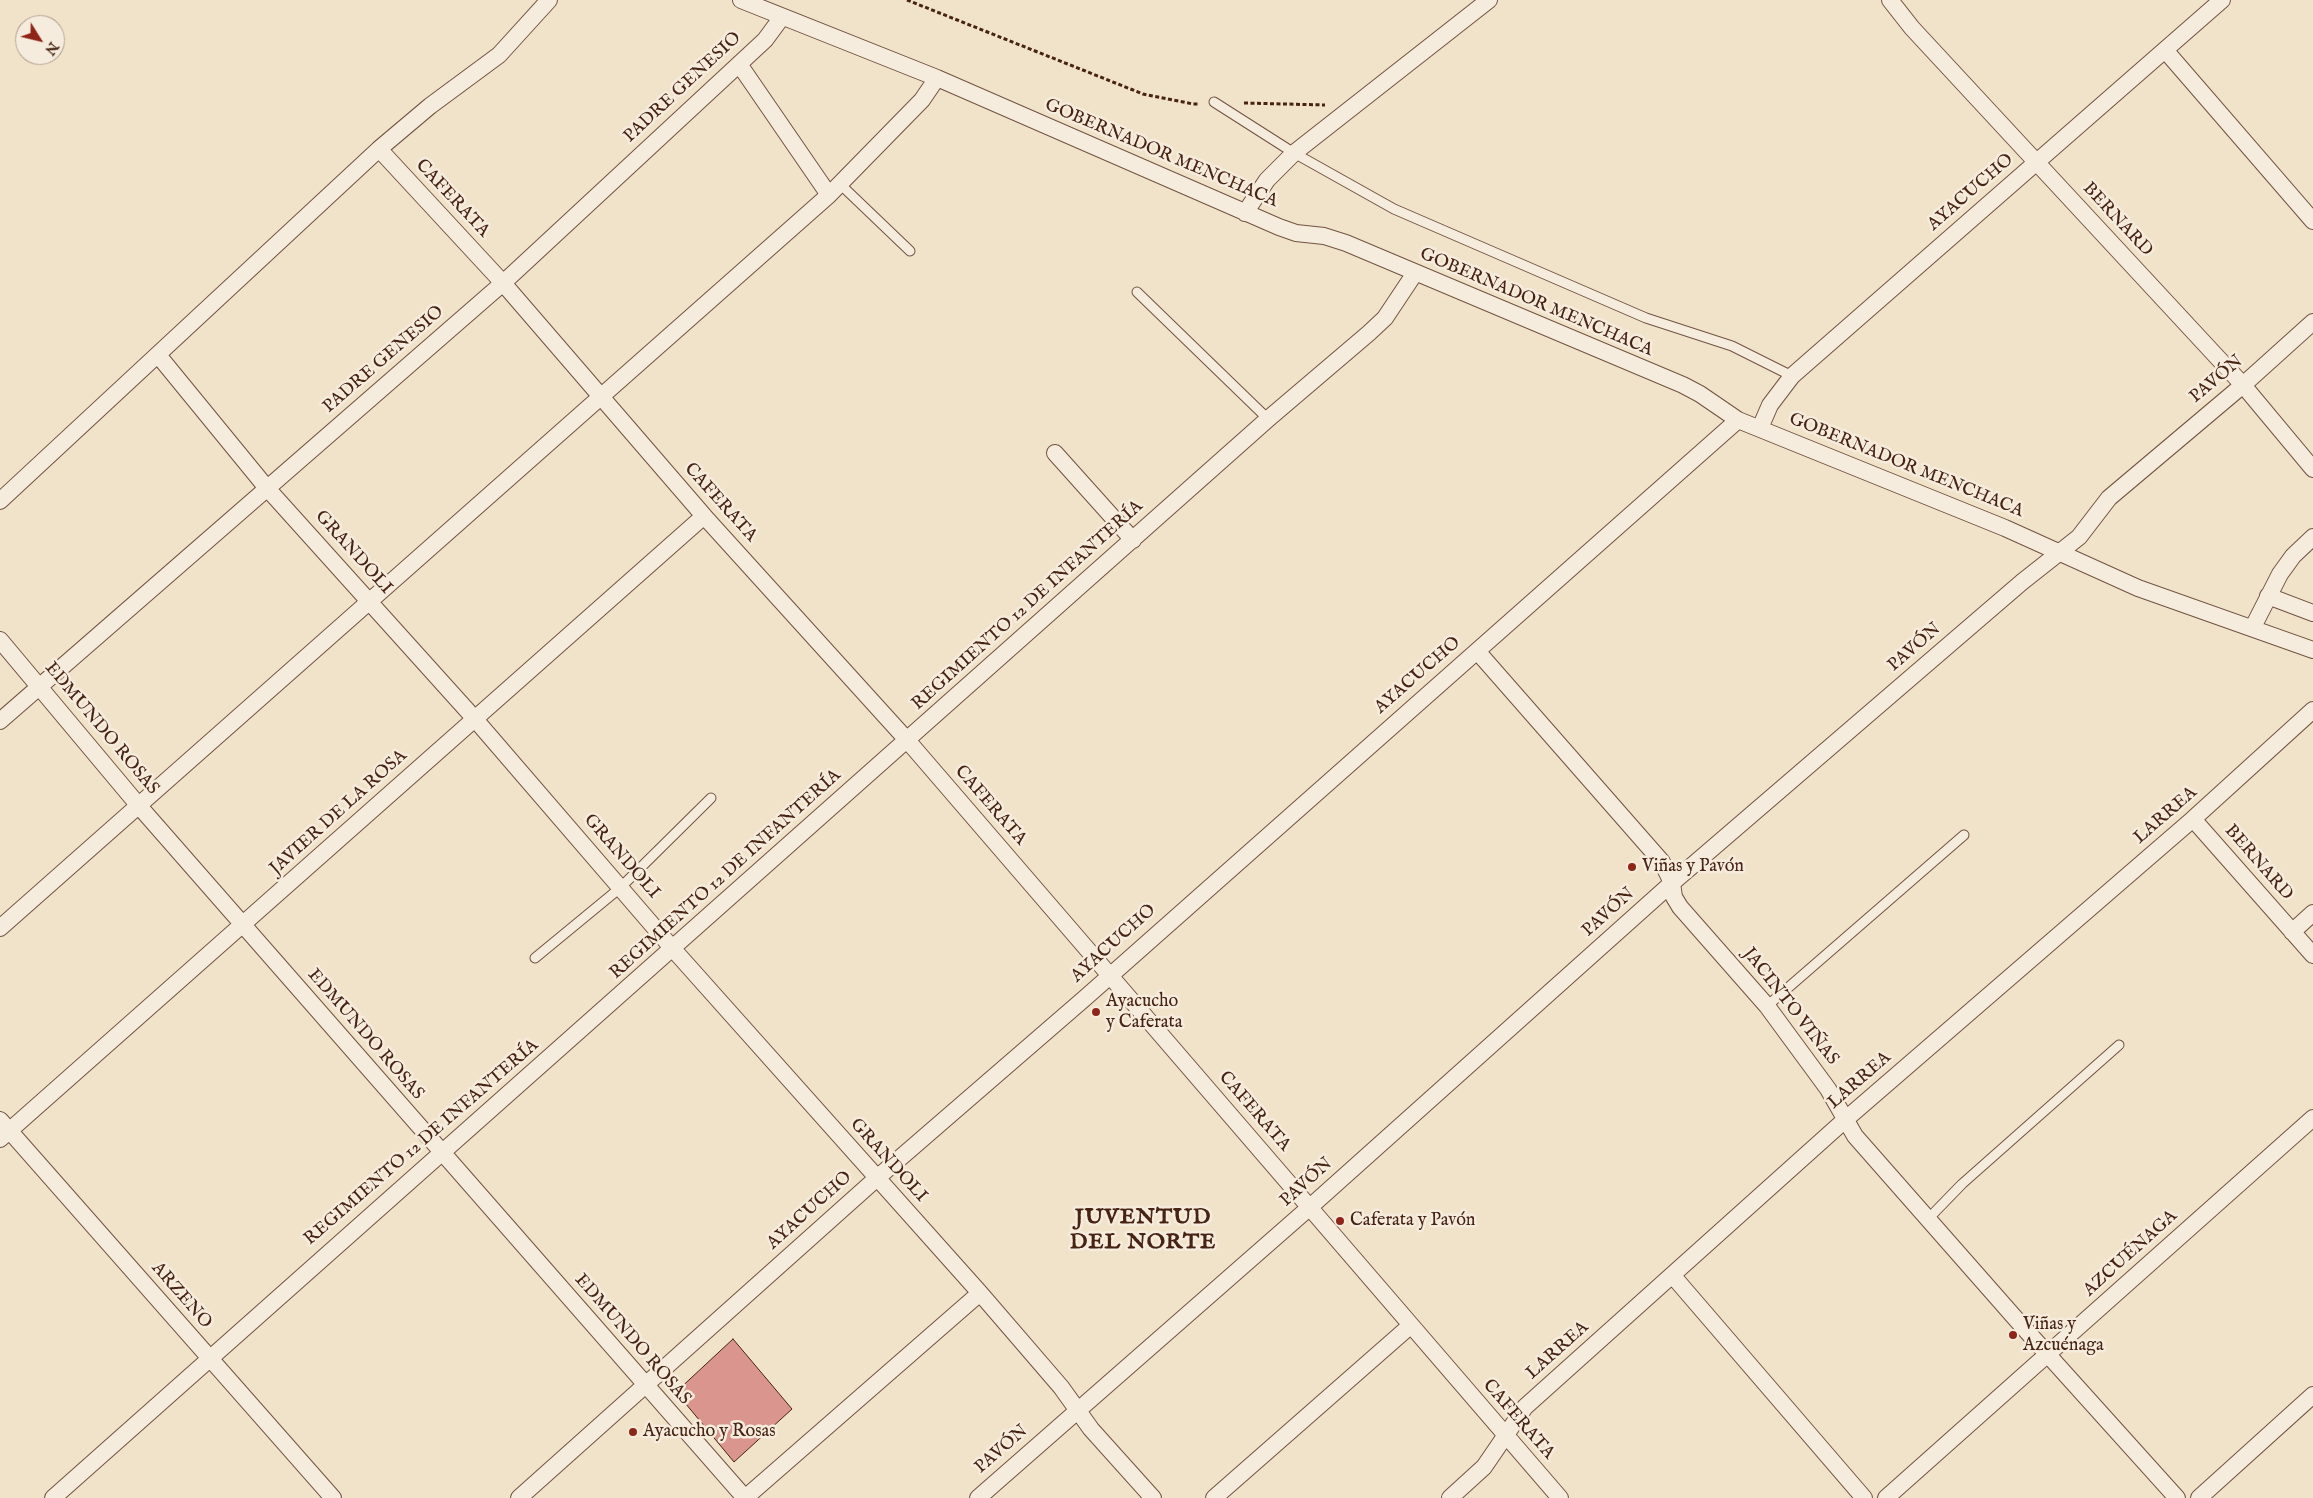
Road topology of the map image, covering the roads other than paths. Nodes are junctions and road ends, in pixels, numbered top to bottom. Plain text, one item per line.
1 (548, 0) edge
2 (741, 0) edge
3 (1489, 0) edge
4 (1890, 0) edge
5 (2222, 0) edge
6 (782, 17) junction
7 (2165, 50) junction
8 (739, 64) junction
9 (937, 78) junction
10 (1214, 102) road end
11 (379, 149) junction
12 (1294, 152) junction
13 (2037, 162) junction
14 (834, 190) junction
15 (1245, 213) junction
16 (2313, 221) edge
17 (910, 251) dead end
18 (1414, 273) junction
19 (503, 284) junction
20 (1137, 292) dead end
21 (2313, 322) edge
22 (158, 355) junction
23 (1792, 376) junction
24 (2243, 385) junction
25 (601, 397) junction
26 (1268, 419) junction
27 (1738, 420) junction
28 (1760, 428) junction
29 (1055, 453) dead end
30 (2313, 469) edge
31 (266, 487) junction
32 (0, 501) edge
33 (704, 516) junction
34 (2313, 537) edge
35 (1133, 540) junction
36 (2060, 553) junction
37 (2268, 596) junction
38 (370, 602) junction
39 (2313, 613) edge
40 (2253, 627) junction
41 (0, 640) edge
42 (2313, 650) edge
43 (1477, 651) junction
44 (39, 687) junction
45 (2313, 710) edge
46 (474, 718) junction
47 (0, 721) edge
48 (907, 740) junction
49 (711, 798) dead end
50 (139, 806) junction
51 (2193, 819) junction
52 (1964, 835) dead end
53 (1672, 884) junction
54 (620, 888) junction
55 (2313, 913) edge
56 (243, 925) junction
57 (0, 928) edge
58 (2292, 932) junction
59 (673, 949) junction
60 (2313, 955) edge
61 (535, 958) dead end
62 (1109, 974) junction
63 (1767, 1006) junction
64 (2120, 1044) dead end
65 (2313, 1118) edge
66 (1846, 1119) junction
67 (3, 1130) edge
68 (441, 1153) junction
69 (877, 1178) junction
70 (1310, 1208) junction
71 (1928, 1219) junction
72 (1673, 1276) junction
73 (980, 1294) junction
74 (1410, 1326) junction
75 (2049, 1355) junction
76 (208, 1358) junction
77 (645, 1385) junction
78 (2313, 1395) edge
79 (1078, 1410) junction
80 (1505, 1436) junction
81 (53, 1498) edge
82 (333, 1498) edge
83 (519, 1498) edge
84 (745, 1498) edge
85 (978, 1498) edge
86 (1153, 1498) edge
87 (1214, 1498) edge
88 (1450, 1498) edge
89 (1560, 1498) edge
90 (1864, 1498) edge
91 (1886, 1498) edge
92 (2178, 1498) edge
93 (2199, 1498) edge

1 - 11 street
2 - 6 street, GOBERNADOR MENCHACA
3 - 12 street
4 - 13 street, BERNARD
5 - 7 street, AYACUCHO
6 - 8 street, PADRE GENESIO
6 - 9 street, GOBERNADOR MENCHACA
7 - 13 street, AYACUCHO
7 - 16 street
8 - 14 street
8 - 19 street, PADRE GENESIO
9 - 14 street
9 - 15 street, GOBERNADOR MENCHACA
10 - 12 lane
11 - 19 street, CAFERATA
11 - 22 street
12 - 15 street
12 - 23 lane
13 - 23 street, AYACUCHO
13 - 24 street, BERNARD
14 - 17 lane
14 - 25 street
15 - 18 street, GOBERNADOR MENCHACA
18 - 26 street, REGIMIENTO 12 DE INFANTERÍA
18 - 27 street, GOBERNADOR MENCHACA
19 - 25 street, CAFERATA
19 - 31 street, PADRE GENESIO
20 - 26 lane
21 - 24 street, PAVÓN
22 - 31 street, GRANDOLI
22 - 32 street
23 - 28 street, AYACUCHO
24 - 30 street, BERNARD
24 - 36 street, PAVÓN
25 - 33 street, CAFERATA
25 - 38 street
26 - 35 street, REGIMIENTO 12 DE INFANTERÍA
27 - 28 street, GOBERNADOR MENCHACA
27 - 43 street, AYACUCHO
28 - 36 street, GOBERNADOR MENCHACA
29 - 35 street
31 - 38 street, GRANDOLI
31 - 44 street, PADRE GENESIO
33 - 46 street, JAVIER DE LA ROSA
33 - 48 street, CAFERATA
34 - 37 street
35 - 48 street, REGIMIENTO 12 DE INFANTERÍA
36 - 40 street, GOBERNADOR MENCHACA
36 - 53 street, PAVÓN
37 - 39 street
37 - 40 street
38 - 46 street, GRANDOLI
38 - 50 street
40 - 42 street, GOBERNADOR MENCHACA
41 - 44 street, EDMUNDO ROSAS
43 - 53 street, JACINTO VIÑAS
43 - 62 street, AYACUCHO
44 - 47 street, PADRE GENESIO
44 - 50 street, EDMUNDO ROSAS
45 - 51 street, LARREA
46 - 54 street, GRANDOLI
46 - 56 street, JAVIER DE LA ROSA
48 - 59 street, REGIMIENTO 12 DE INFANTERÍA
48 - 62 street, CAFERATA
49 - 54 lane
50 - 56 street, EDMUNDO ROSAS
50 - 57 street
51 - 58 street, BERNARD
51 - 66 street, LARREA
52 - 63 lane
53 - 63 street, JACINTO VIÑAS
53 - 70 street, PAVÓN
54 - 59 street, GRANDOLI
54 - 61 lane
55 - 58 street
56 - 67 street, JAVIER DE LA ROSA
56 - 68 street, EDMUNDO ROSAS
58 - 60 street, BERNARD
59 - 68 street, REGIMIENTO 12 DE INFANTERÍA
59 - 69 street, GRANDOLI
62 - 69 street, AYACUCHO
62 - 70 street, CAFERATA
63 - 66 street, JACINTO VIÑAS
64 - 71 lane
65 - 75 street, AZCUÉNAGA
66 - 71 street, JACINTO VIÑAS
66 - 72 street, LARREA
67 - 76 street, ARZENO
68 - 76 street, REGIMIENTO 12 DE INFANTERÍA
68 - 77 street, EDMUNDO ROSAS
69 - 73 street, GRANDOLI
69 - 77 street, AYACUCHO
70 - 74 street, CAFERATA
70 - 79 street, PAVÓN
71 - 75 street, JACINTO VIÑAS
72 - 80 street, LARREA
72 - 90 street
73 - 79 street, GRANDOLI
73 - 84 street
74 - 80 street, CAFERATA
74 - 87 street
75 - 91 street, AZCUÉNAGA
75 - 92 street, JACINTO VIÑAS
76 - 81 street, REGIMIENTO 12 DE INFANTERÍA
76 - 82 street, ARZENO
77 - 83 street, AYACUCHO
77 - 84 street, EDMUNDO ROSAS
78 - 93 street
79 - 85 street, PAVÓN
79 - 86 street, GRANDOLI
80 - 88 street, LARREA
80 - 89 street, CAFERATA

